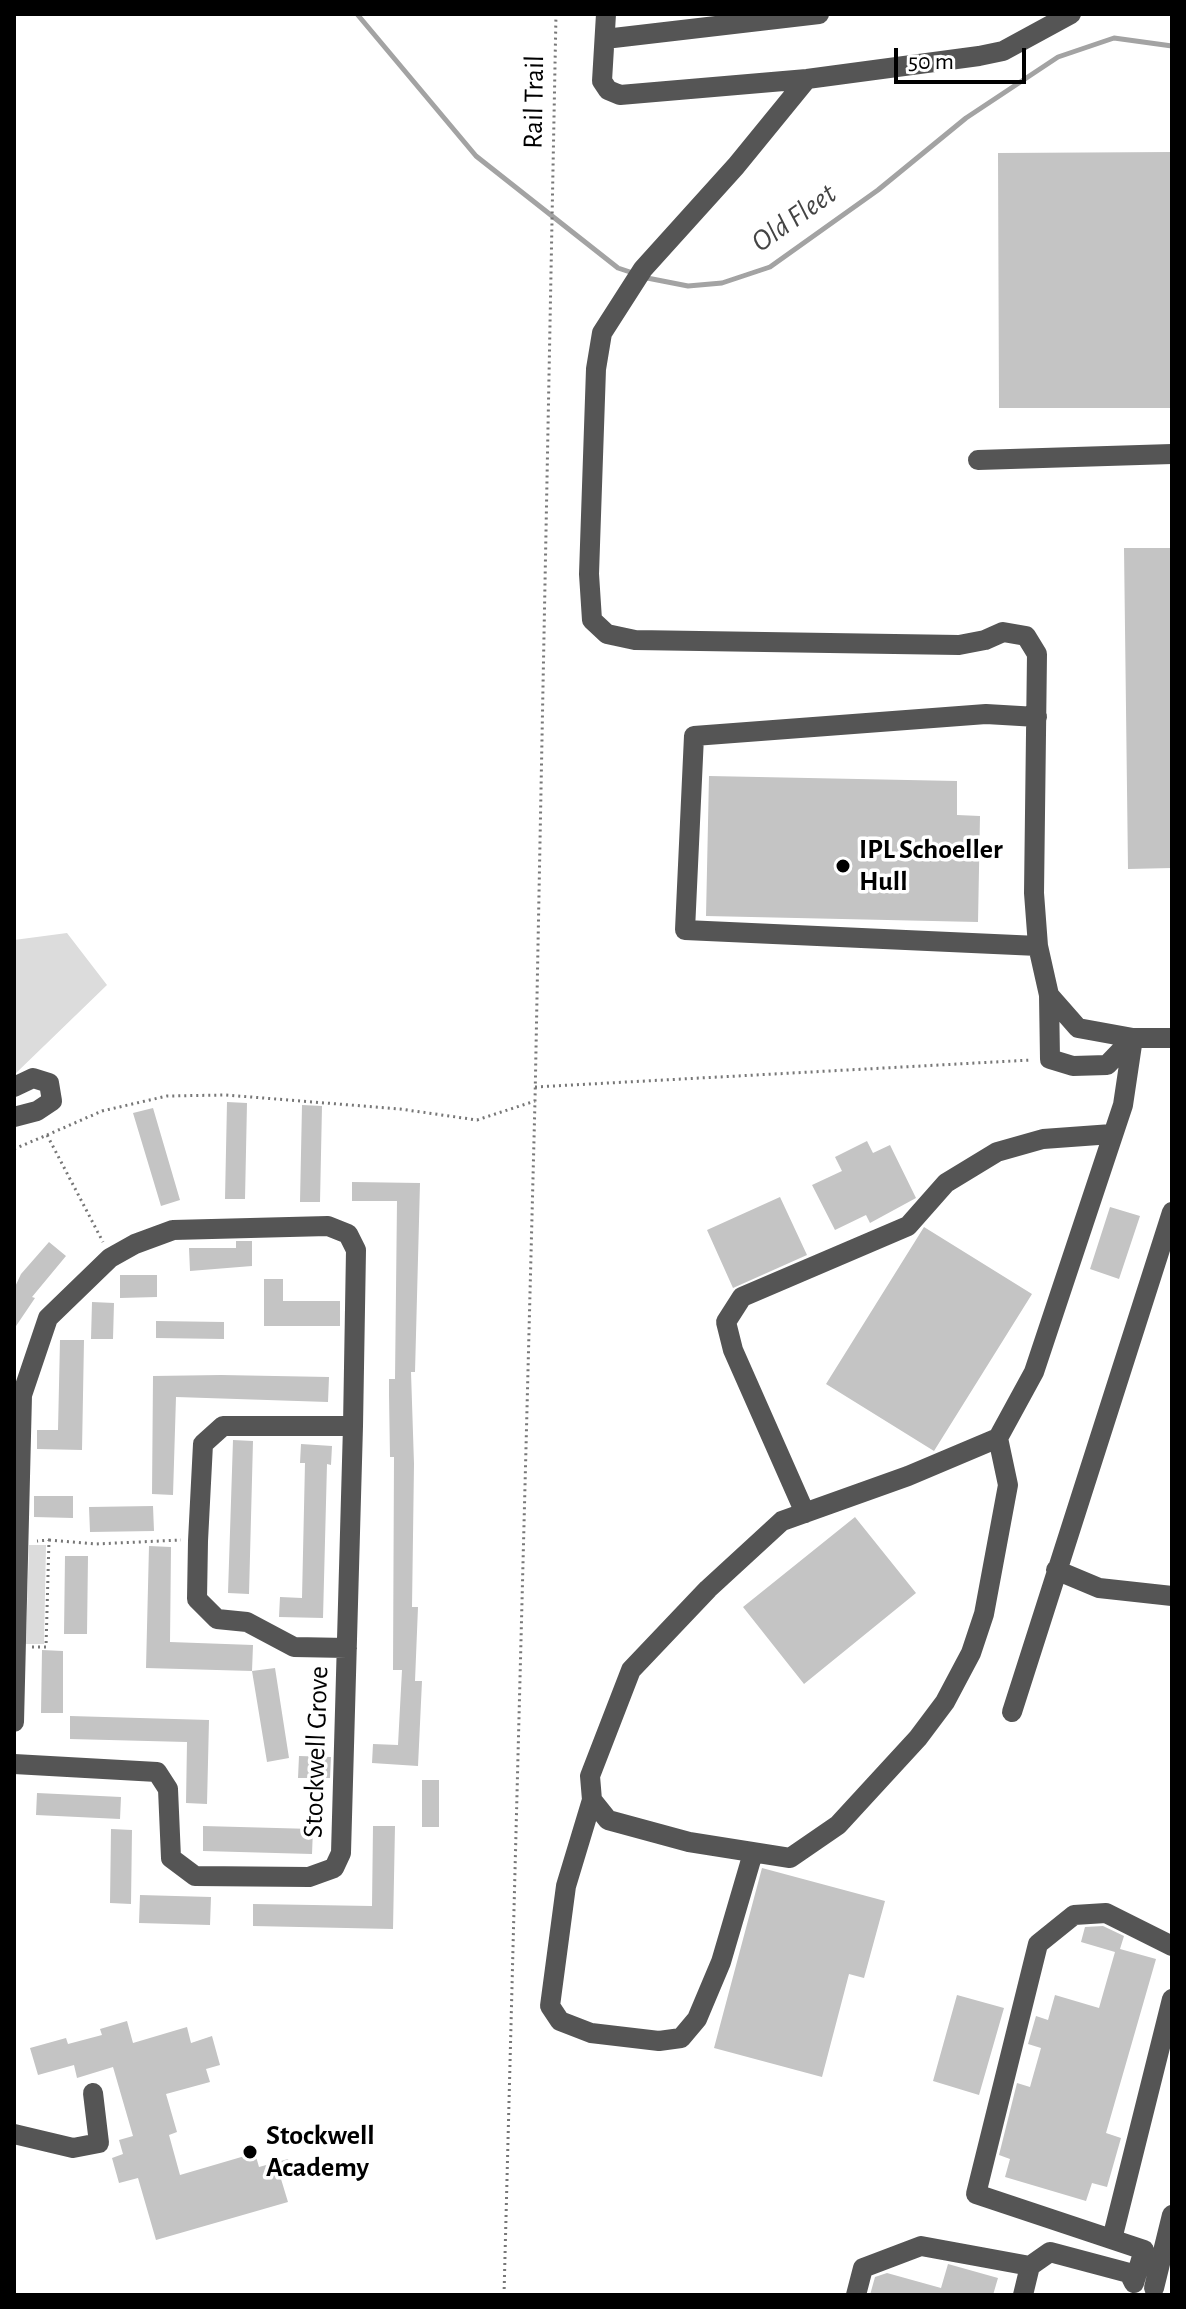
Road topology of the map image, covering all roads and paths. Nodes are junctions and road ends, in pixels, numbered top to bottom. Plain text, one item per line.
1 (556, 14) edge
2 (606, 14) edge
3 (819, 14) edge
4 (1071, 14) edge
5 (605, 39) junction
6 (807, 79) junction
7 (1172, 454) edge
8 (978, 460) dead end
9 (1037, 717) junction
10 (1038, 946) junction
11 (1049, 995) junction
12 (1133, 1038) junction
13 (1172, 1038) edge
14 (1050, 1059) junction
15 (14, 1087) edge
16 (535, 1087) junction
17 (535, 1101) junction
18 (14, 1117) edge
19 (1112, 1134) junction
20 (47, 1135) junction
21 (14, 1149) edge
22 (1172, 1212) edge
23 (110, 1258) junction
24 (353, 1426) junction
25 (998, 1438) junction
26 (805, 1513) junction
27 (49, 1540) junction
28 (18, 1541) junction
29 (198, 1541) junction
30 (1056, 1570) junction
31 (1172, 1596) edge
32 (16, 1607) edge
33 (16, 1647) junction
34 (347, 1648) junction
35 (1012, 1712) dead end
36 (14, 1722) edge
37 (14, 1764) edge
38 (592, 1800) junction
39 (753, 1853) junction
40 (1172, 1946) edge
41 (1172, 1999) edge
42 (93, 2093) dead end
43 (14, 2134) edge
44 (1172, 2215) edge
45 (1112, 2239) junction
46 (1030, 2266) junction
47 (1153, 2290) edge
48 (504, 2295) edge
49 (856, 2295) edge
50 (1023, 2295) edge

1 - 16 path, Rail Trail
2 - 5 street
3 - 5 street
4 - 6 street
5 - 6 street
6 - 9 street
7 - 8 street
9 - 10 street
9 - 10 street
10 - 11 street
11 - 12 street
11 - 14 street
12 - 13 street
12 - 14 street
12 - 19 street
14 - 16 path
15 - 18 street
16 - 17 path, Rail Trail
17 - 20 path
17 - 48 path, Rail Trail
19 - 25 street
19 - 26 street
20 - 21 path
20 - 23 path
22 - 30 street
23 - 24 street, Stockwell Grove
23 - 28 street
24 - 29 street
24 - 34 street, Stockwell Grove
25 - 26 street
25 - 39 street
26 - 38 street
27 - 28 path
27 - 29 path
27 - 33 path
28 - 32 street
29 - 34 street
30 - 31 street
30 - 35 street
32 - 33 street
33 - 36 street
34 - 37 street, Stockwell Grove
38 - 39 street
38 - 39 street
40 - 45 street
41 - 45 street
42 - 43 street
44 - 47 street
45 - 47 street
46 - 47 street
46 - 49 street
46 - 50 street

